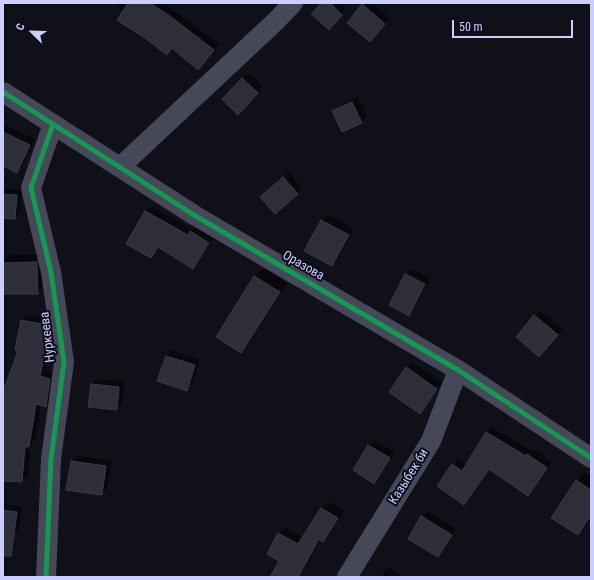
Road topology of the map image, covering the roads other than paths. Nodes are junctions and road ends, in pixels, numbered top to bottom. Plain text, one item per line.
1 (293, 3) edge
2 (3, 92) edge
3 (53, 124) junction
4 (120, 167) junction
5 (458, 370) junction
6 (591, 458) edge
7 (46, 577) edge
8 (347, 577) edge

1 - 4 street
2 - 3 street, Оразова
3 - 4 street, Оразова
3 - 7 street, Нуркеева
4 - 5 street, Оразова
5 - 6 street, Оразова
5 - 8 street, Казыбек би

